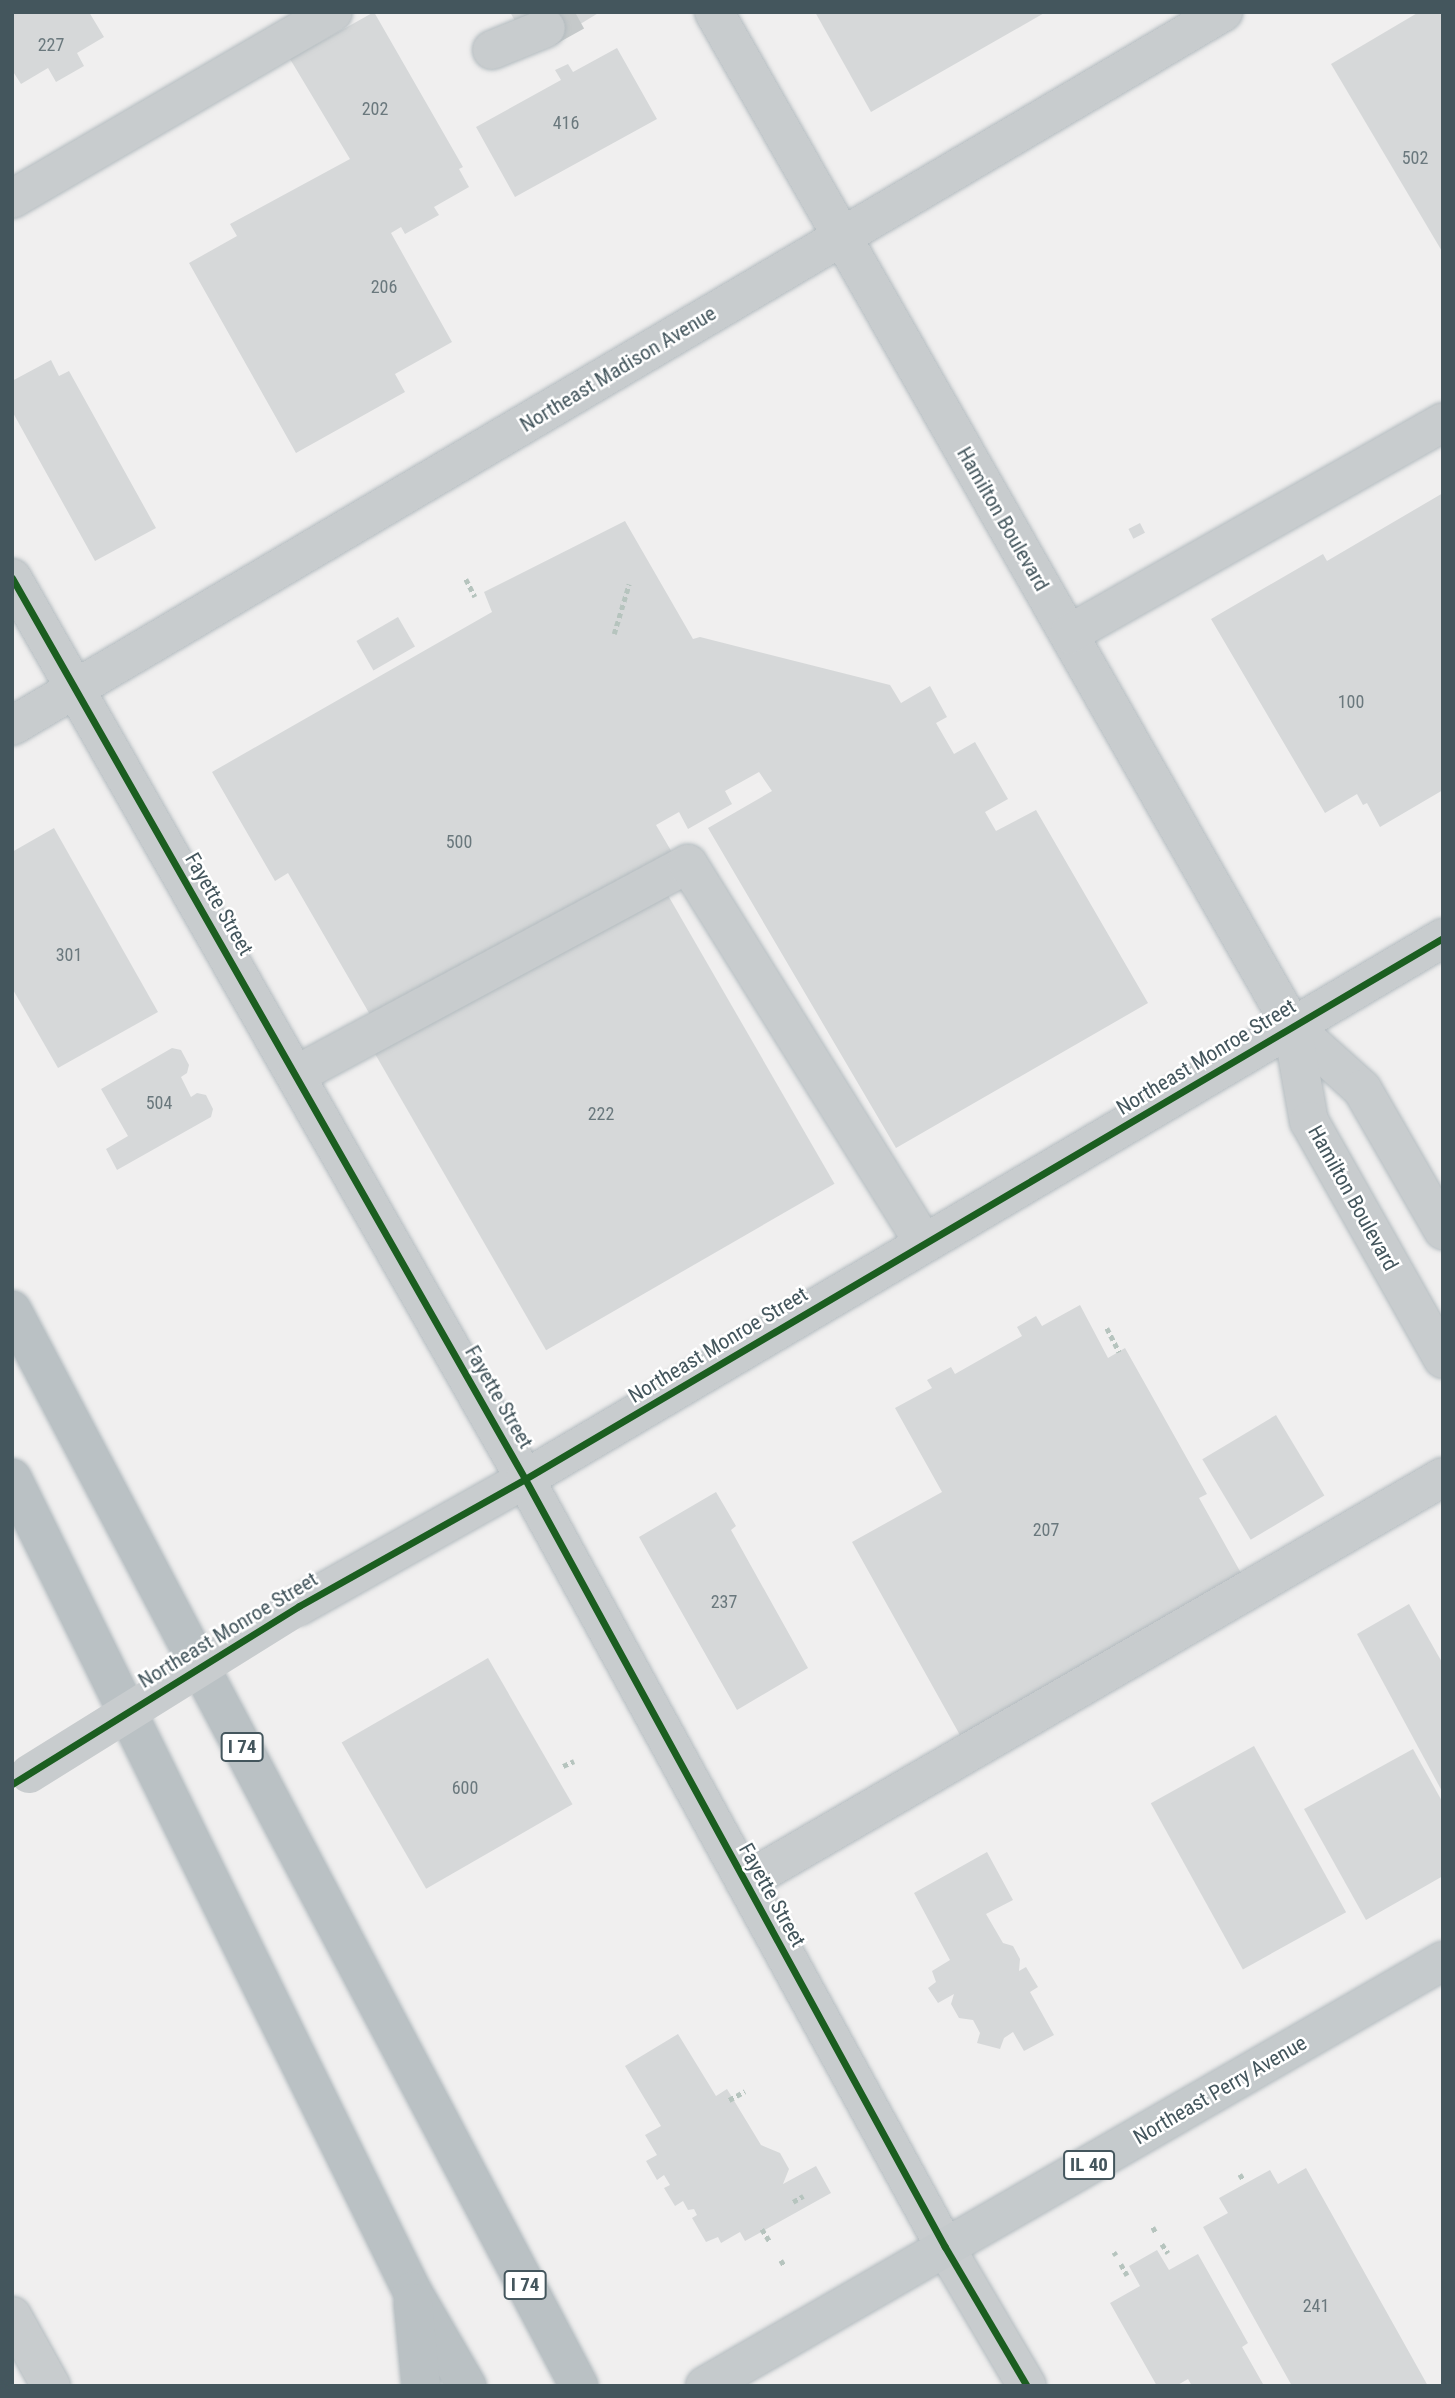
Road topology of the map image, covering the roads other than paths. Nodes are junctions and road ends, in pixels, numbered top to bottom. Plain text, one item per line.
1 (333, 12) edge
2 (714, 12) edge
3 (1223, 12) edge
4 (546, 28) tunnel mouth
5 (492, 50) dead end
6 (12, 199) edge
7 (842, 237) junction
8 (1443, 422) edge
9 (12, 579) edge
10 (1069, 635) junction
11 (77, 691) junction
12 (12, 726) edge
13 (1443, 937) edge
14 (1292, 1026) junction
15 (296, 1075) junction
16 (1443, 1230) edge
17 (924, 1243) junction
18 (12, 1310) edge
19 (1443, 1359) edge
20 (1443, 1477) edge
21 (12, 1478) edge
22 (525, 1479) junction
23 (21, 1779) edge
24 (745, 1882) junction
25 (1443, 1961) edge
26 (472, 2183) junction
27 (944, 2247) junction
28 (412, 2291) junction
29 (13, 2320) edge
30 (720, 2377) edge
31 (51, 2386) edge
32 (421, 2386) edge
33 (467, 2386) edge
34 (579, 2386) edge
35 (600, 2386) edge
36 (1027, 2386) edge

1 - 6 street
2 - 7 street, Hamilton Boulevard
3 - 7 street, Northeast Madison Avenue
4 - 5 street
7 - 10 street, Hamilton Boulevard
7 - 11 street, Northeast Madison Avenue
8 - 10 street
9 - 11 street, Fayette Street
10 - 14 street, Hamilton Boulevard
11 - 12 street, Northeast Madison Avenue
11 - 15 street, Fayette Street
13 - 14 street, Northeast Monroe Street
14 - 16 street, Hamilton Boulevard
14 - 17 street, Northeast Monroe Street
14 - 19 street, Hamilton Boulevard
15 - 17 street
15 - 22 street, Fayette Street
17 - 22 street, Northeast Monroe Street
18 - 26 highway, I 74
20 - 24 street
21 - 28 highway
22 - 23 street, Northeast Monroe Street, bridge
22 - 24 street, Fayette Street
24 - 27 street, Fayette Street
25 - 27 main road, Northeast Perry Avenue / IL 40
26 - 34 highway, I 74
26 - 35 highway
27 - 30 main road, Northeast Perry Avenue / IL 40
27 - 36 street, Fayette Street
28 - 32 highway
28 - 33 highway
29 - 31 street

